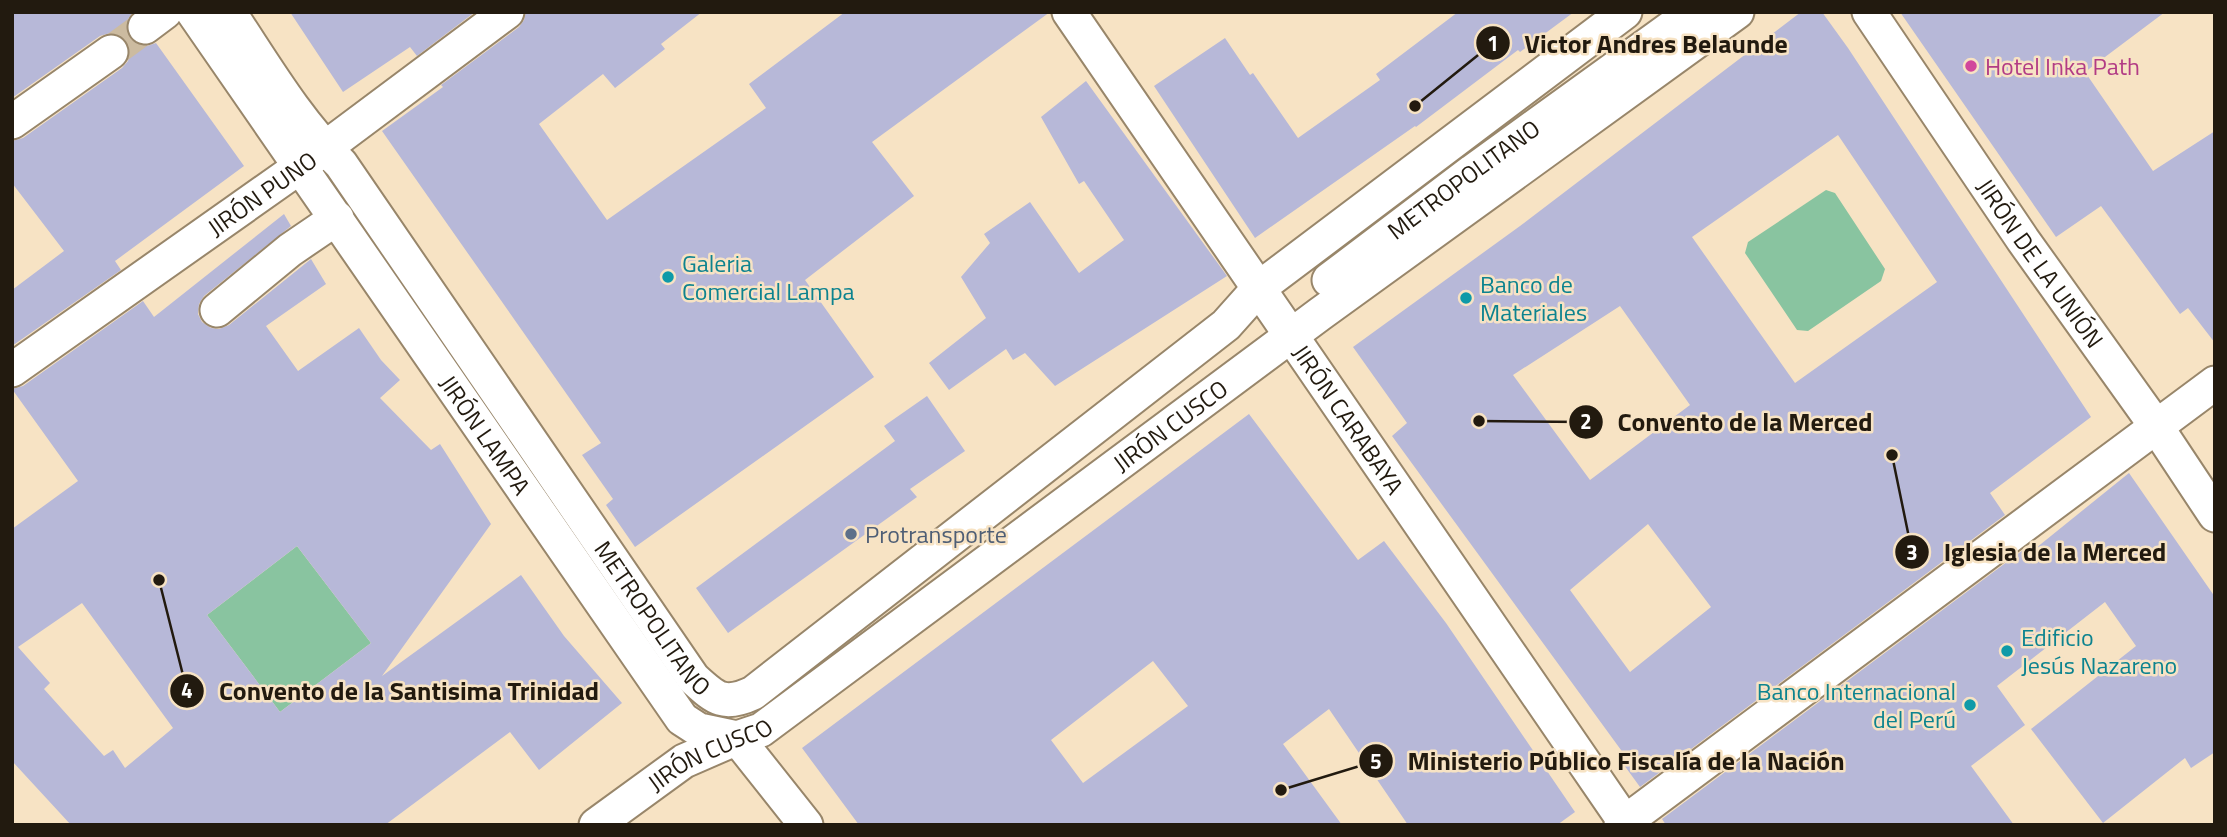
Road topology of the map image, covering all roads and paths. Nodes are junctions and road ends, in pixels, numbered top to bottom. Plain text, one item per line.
1 (193, 12) edge
2 (229, 12) edge
3 (507, 12) edge
4 (1069, 12) edge
5 (1625, 12) edge
6 (1693, 12) edge
7 (1737, 12) edge
8 (1869, 12) edge
9 (111, 52) tunnel mouth
10 (12, 122) edge
11 (313, 157) junction
12 (337, 218) junction
13 (1259, 288) junction
14 (217, 310) dead end
15 (1226, 325) junction
16 (1284, 326) junction
17 (12, 370) edge
18 (2215, 383) edge
19 (2156, 426) junction
20 (2215, 515) edge
21 (737, 737) junction
22 (1624, 824) edge
23 (596, 825) edge
24 (806, 825) edge

1 - 11 street, JIRÓN LAMPA
2 - 11 street, METROPOLITANO
3 - 11 street, JIRÓN PUNO
4 - 13 street, JIRÓN CARABAYA
5 - 13 street, METROPOLITANO
6 - 16 street, METROPOLITANO
7 - 16 street, JIRÓN CUSCO
8 - 19 street, JIRÓN DE LA UNIÓN
9 - 10 street
11 - 12 street, JIRÓN LAMPA
11 - 15 street, METROPOLITANO
11 - 17 street, JIRÓN PUNO
12 - 14 street
12 - 21 street, JIRÓN LAMPA
13 - 15 street, METROPOLITANO
13 - 16 street, JIRÓN CARABAYA
15 - 16 street, METROPOLITANO
16 - 21 street, JIRÓN CUSCO
16 - 22 street, JIRÓN CARABAYA
18 - 19 street
19 - 20 street, JIRÓN DE LA UNIÓN
19 - 22 street
21 - 23 street, JIRÓN CUSCO
21 - 24 street

